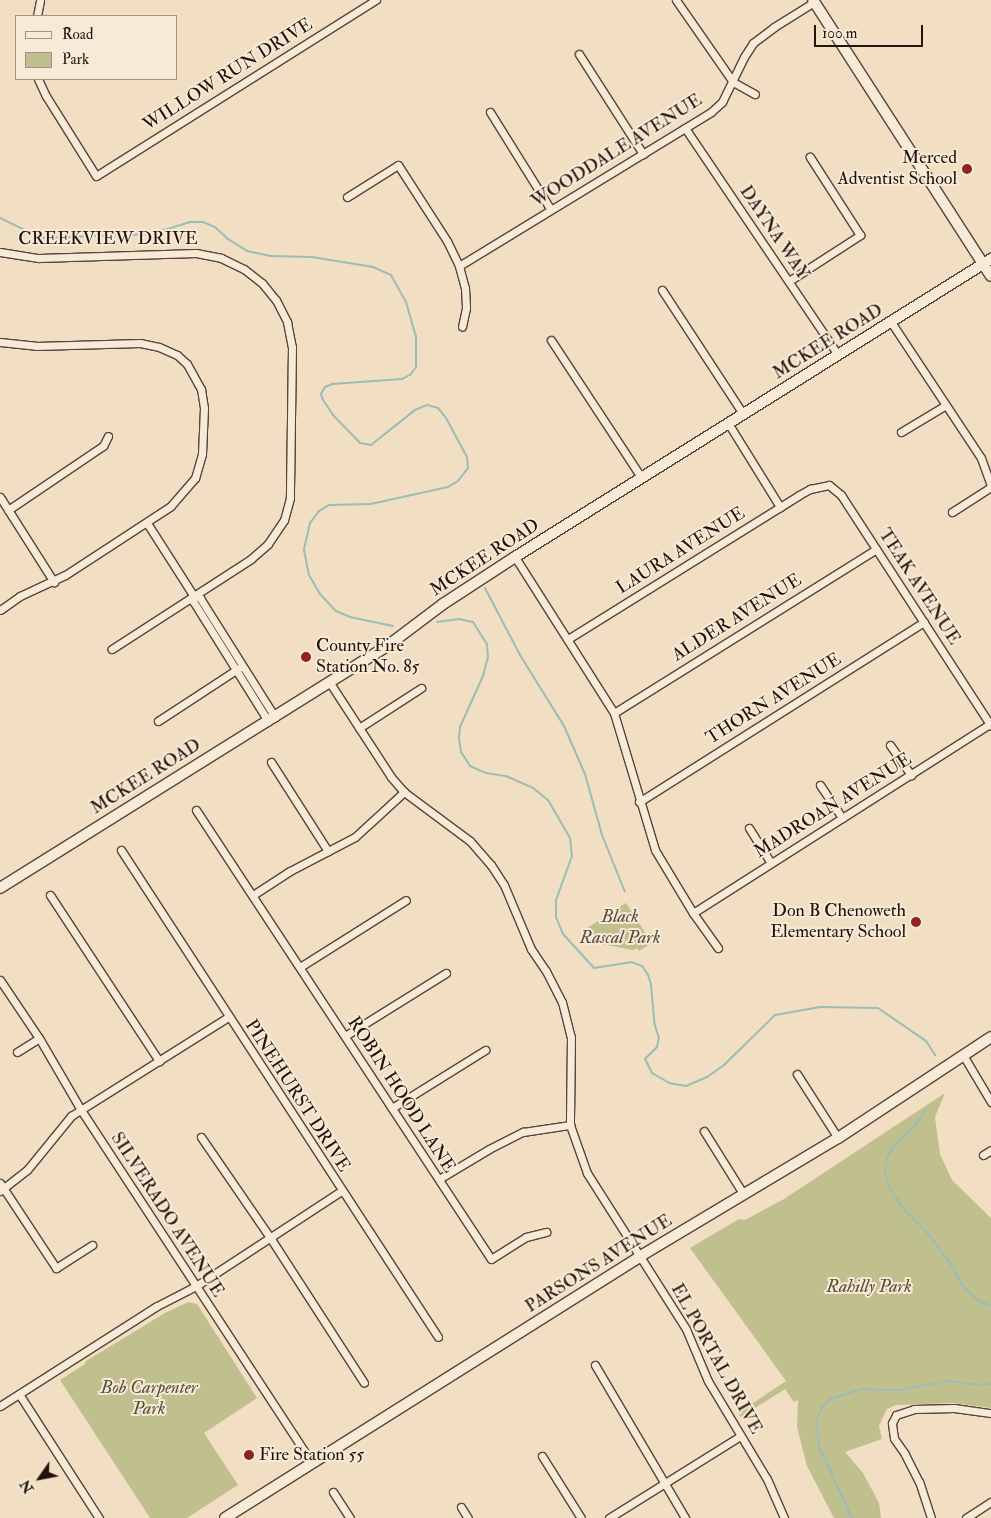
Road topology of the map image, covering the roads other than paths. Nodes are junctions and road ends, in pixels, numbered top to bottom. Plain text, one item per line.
1 (40, 0) edge
2 (376, 0) edge
3 (676, 0) edge
4 (813, 1) edge
5 (37, 15) edge
6 (579, 54) dead end
7 (38, 80) edge
8 (733, 82) junction
9 (755, 94) dead end
10 (490, 112) dead end
11 (684, 128) junction
12 (643, 154) junction
13 (810, 157) dead end
14 (348, 197) dead end
15 (551, 210) junction
16 (0, 252) edge
17 (987, 262) edge
18 (459, 266) junction
19 (991, 276) edge
20 (789, 281) junction
21 (662, 290) dead end
22 (891, 322) junction
23 (462, 327) dead end
24 (551, 340) dead end
25 (0, 342) edge
26 (838, 355) junction
27 (946, 405) junction
28 (743, 414) junction
29 (728, 423) junction
30 (901, 432) dead end
31 (108, 436) dead end
32 (641, 477) junction
33 (991, 486) edge
34 (810, 489) joint
35 (0, 497) edge
36 (780, 507) junction
37 (8, 510) junction
38 (952, 512) dead end
39 (147, 523) junction
40 (876, 549) junction
41 (515, 557) junction
42 (54, 582) junction
43 (193, 595) junction
44 (0, 610) edge
45 (924, 622) junction
46 (568, 639) junction
47 (112, 649) dead end
48 (240, 668) junction
49 (330, 683) junction
50 (421, 688) dead end
51 (614, 713) junction
52 (272, 719) junction
53 (158, 720) dead end
54 (991, 725) edge
55 (359, 728) junction
56 (890, 745) dead end
57 (271, 762) dead end
58 (911, 774) junction
59 (820, 784) dead end
60 (404, 792) junction
61 (639, 802) junction
62 (196, 810) dead end
63 (842, 818) junction
64 (749, 828) dead end
65 (121, 850) dead end
66 (328, 851) junction
67 (770, 862) junction
68 (0, 888) edge
69 (253, 895) junction
70 (50, 896) dead end
71 (406, 900) dead end
72 (693, 913) junction
73 (718, 948) dead end
74 (300, 967) junction
75 (446, 973) dead end
76 (0, 980) edge
77 (228, 1017) junction
78 (345, 1036) junction
79 (991, 1037) edge
80 (39, 1038) junction
81 (485, 1050) dead end
82 (17, 1052) dead end
83 (963, 1055) junction
84 (159, 1061) junction
85 (797, 1074) dead end
86 (991, 1102) edge
87 (392, 1108) junction
88 (81, 1110) junction
89 (570, 1125) junction
90 (704, 1131) dead end
91 (201, 1137) dead end
92 (838, 1138) junction
93 (991, 1150) edge
94 (983, 1155) dead end
95 (439, 1179) junction
96 (1, 1187) edge
97 (341, 1191) junction
98 (744, 1195) junction
99 (546, 1232) dead end
100 (271, 1238) junction
101 (92, 1244) dead end
102 (640, 1257) junction
103 (196, 1286) junction
104 (438, 1337) dead end
105 (595, 1365) dead end
106 (364, 1382) dead end
107 (19, 1394) junction
108 (0, 1406) edge
109 (991, 1413) edge
110 (740, 1436) junction
111 (542, 1456) dead end
112 (312, 1463) junction
113 (663, 1484) junction
114 (333, 1492) dead end
115 (991, 1502) edge
116 (461, 1507) dead end
117 (99, 1518) edge
118 (225, 1518) edge
119 (350, 1518) edge
120 (468, 1518) edge
121 (581, 1518) edge
122 (609, 1518) edge
123 (685, 1518) edge
124 (784, 1518) edge
125 (931, 1518) edge
126 (966, 1518) edge

1 - 5 street
2 - 7 street, WILLOW RUN DRIVE
3 - 8 street
4 - 8 street, WOODDALE AVENUE
4 - 17 street
6 - 12 street
8 - 9 street
8 - 11 street, WOODDALE AVENUE
10 - 15 street
11 - 12 street, WOODDALE AVENUE
11 - 20 street, DAYNA WAY
12 - 15 street, WOODDALE AVENUE
13 - 20 street
14 - 18 street
15 - 18 street, WOODDALE AVENUE
16 - 43 street, CREEKVIEW DRIVE
17 - 19 street
17 - 22 street, MCKEE ROAD
18 - 23 street
20 - 26 street, DAYNA WAY
21 - 28 street
22 - 26 street, MCKEE ROAD
22 - 27 street
24 - 32 street
25 - 39 street
26 - 28 street, MCKEE ROAD
27 - 30 street
27 - 33 street
28 - 29 street, MCKEE ROAD
29 - 32 street, MCKEE ROAD
29 - 36 street
31 - 37 street
32 - 41 street, MCKEE ROAD
33 - 38 street
34 - 36 street, LAURA AVENUE
34 - 40 street, TEAK AVENUE
35 - 37 street
36 - 46 street, LAURA AVENUE
37 - 42 street
39 - 42 street
39 - 43 street
40 - 45 street, TEAK AVENUE
40 - 51 street, ALDER AVENUE
41 - 46 street
41 - 49 street, MCKEE ROAD
42 - 44 street
43 - 47 street, CREEKVIEW DRIVE
43 - 48 street
45 - 54 street, TEAK AVENUE
45 - 61 street, THORN AVENUE
46 - 51 street
48 - 52 street
48 - 53 street
49 - 52 street, MCKEE ROAD
49 - 55 street, EL PORTAL DRIVE
50 - 55 street
51 - 61 street
52 - 68 street, MCKEE ROAD
54 - 58 street, MADROAN AVENUE
55 - 60 street, EL PORTAL DRIVE
56 - 58 street
57 - 66 street
58 - 63 street, MADROAN AVENUE
59 - 63 street
60 - 66 street
60 - 89 street, EL PORTAL DRIVE
61 - 72 street
62 - 69 street, ROBIN HOOD LANE
63 - 67 street, MADROAN AVENUE
64 - 67 street
65 - 77 street, PINEHURST DRIVE
66 - 69 street
67 - 72 street, MADROAN AVENUE
69 - 74 street, ROBIN HOOD LANE
70 - 84 street
71 - 74 street
72 - 73 street
74 - 78 street, ROBIN HOOD LANE
75 - 78 street
76 - 80 street, SILVERADO AVENUE
77 - 84 street
77 - 97 street, PINEHURST DRIVE
78 - 87 street, ROBIN HOOD LANE
79 - 83 street, PARSONS AVENUE
80 - 82 street
80 - 88 street, SILVERADO AVENUE
81 - 87 street
83 - 86 street
83 - 92 street, PARSONS AVENUE
84 - 88 street
85 - 92 street
87 - 95 street, ROBIN HOOD LANE
88 - 96 street
88 - 103 street, SILVERADO AVENUE
89 - 95 street
89 - 102 street, EL PORTAL DRIVE
90 - 98 street
91 - 100 street
92 - 98 street, PARSONS AVENUE
93 - 94 street
95 - 99 street, ROBIN HOOD LANE
96 - 101 street
97 - 100 street
97 - 104 street, PINEHURST DRIVE
98 - 102 street, PARSONS AVENUE
100 - 103 street
100 - 106 street
102 - 110 street, EL PORTAL DRIVE
102 - 112 street, PARSONS AVENUE
103 - 107 street
103 - 112 street, SILVERADO AVENUE
105 - 113 street
107 - 108 street
107 - 117 street
109 - 125 street
110 - 113 street
110 - 124 street, EL PORTAL DRIVE
111 - 121 street
112 - 118 street, PARSONS AVENUE
113 - 122 street
113 - 123 street
114 - 119 street
115 - 126 street
116 - 120 street

